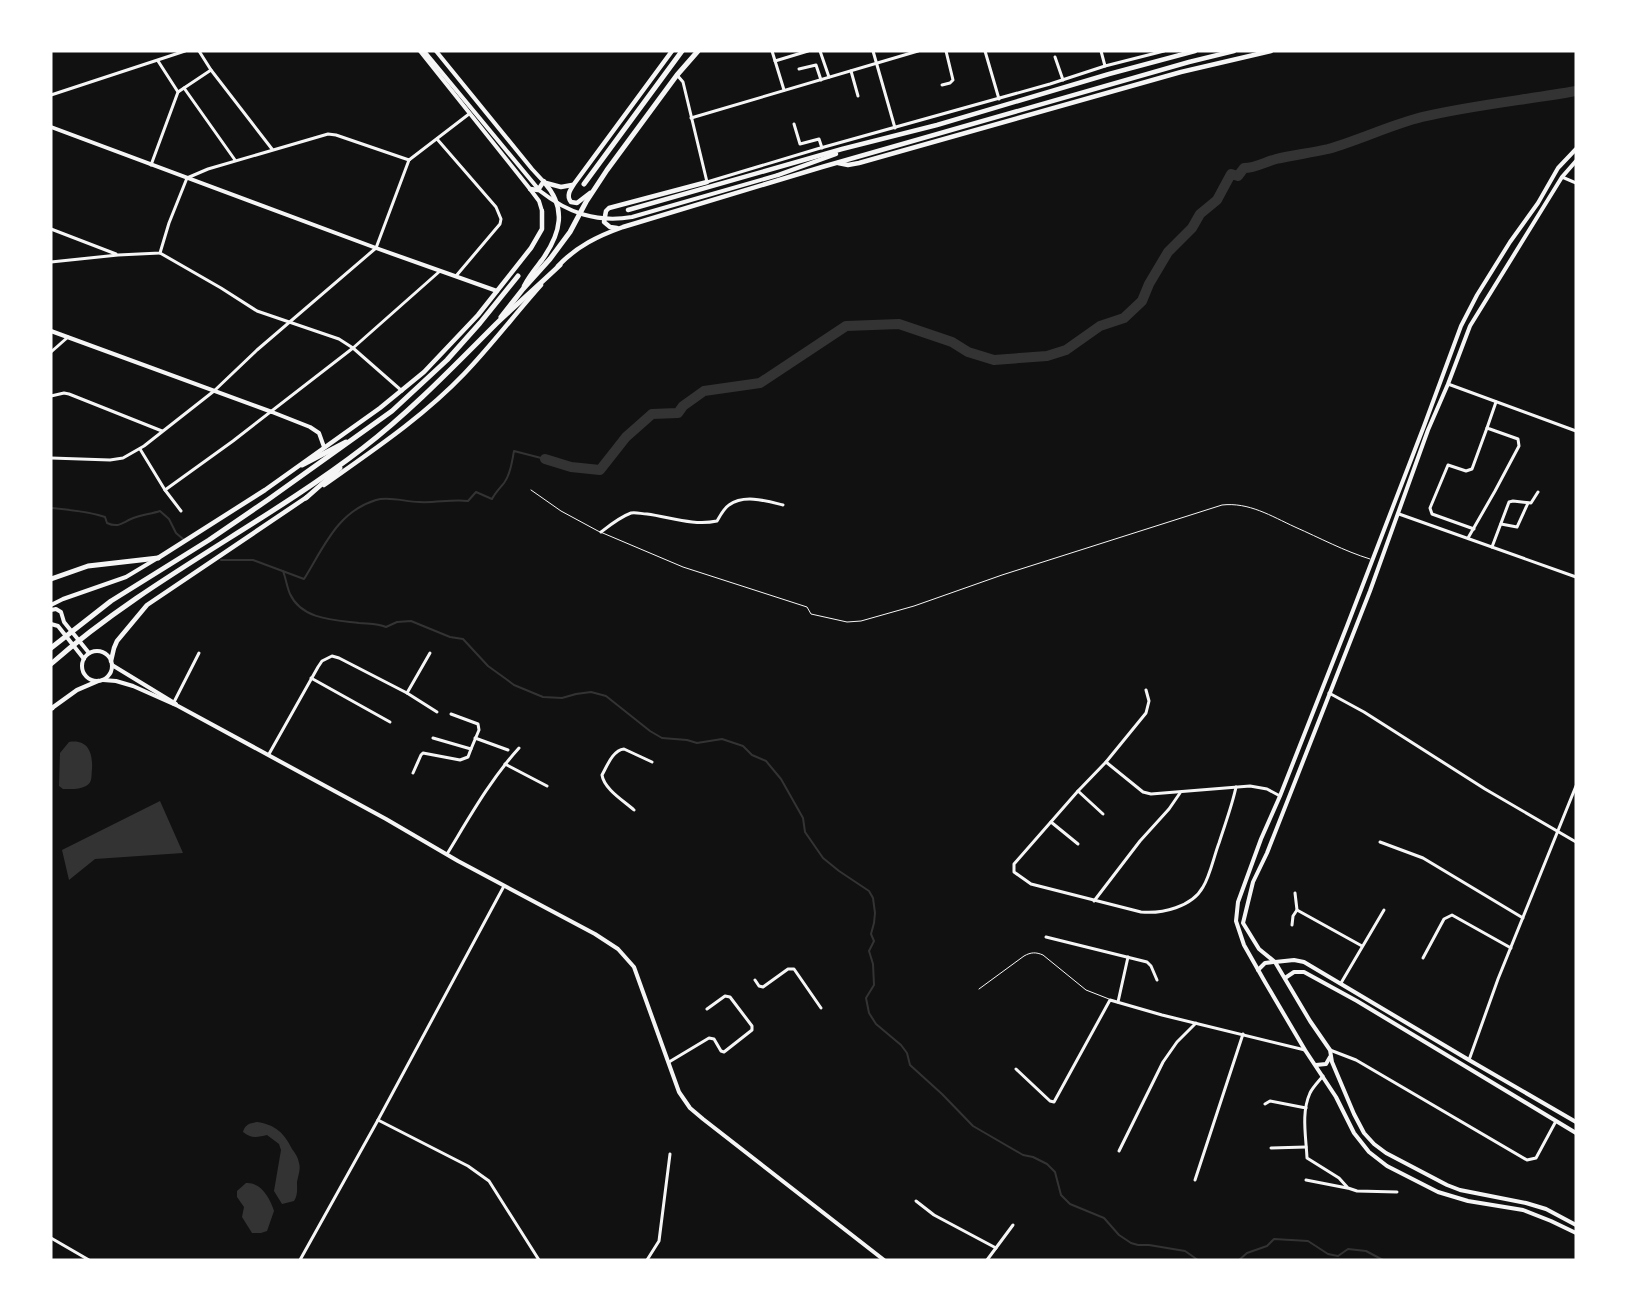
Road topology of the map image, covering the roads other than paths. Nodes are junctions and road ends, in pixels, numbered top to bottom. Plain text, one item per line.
1 (185, 51) edge
2 (199, 51) edge
3 (420, 51) edge
4 (426, 51) edge
5 (436, 51) edge
6 (672, 51) edge
7 (682, 51) edge
8 (698, 51) edge
9 (772, 51) edge
10 (808, 51) edge
11 (820, 51) edge
12 (873, 51) edge
13 (918, 51) edge
14 (946, 51) edge
15 (985, 51) edge
16 (1101, 51) edge
17 (1164, 51) edge
18 (1195, 51) edge
19 (1234, 51) edge
20 (1271, 51) edge
21 (1055, 57) dead end
22 (158, 61) junction
23 (775, 61) junction
24 (878, 64) junction
25 (1105, 66) junction
26 (799, 69) dead end
27 (211, 70) junction
28 (851, 71) junction
29 (677, 75) junction
30 (829, 77) junction
31 (821, 80) junction
32 (1063, 80) junction
33 (942, 85) dead end
34 (184, 88) junction
35 (784, 90) junction
36 (178, 92) junction
37 (51, 94) edge
38 (858, 96) dead end
39 (999, 99) junction
40 (469, 114) junction
41 (691, 118) junction
42 (794, 124) dead end
43 (51, 127) edge
44 (896, 128) junction
45 (437, 139) junction
46 (800, 144) junction
47 (860, 145) junction
48 (822, 148) junction
49 (272, 149) junction
50 (1576, 149) edge
51 (803, 153) junction
52 (235, 160) junction
53 (409, 160) junction
54 (1576, 161) edge
55 (837, 162) junction
56 (151, 165) junction
57 (822, 167) junction
58 (778, 175) junction
59 (187, 178) junction
60 (1562, 178) junction
61 (544, 181) junction
62 (707, 182) junction
63 (1576, 183) edge
64 (574, 184) junction
65 (584, 184) dead end
66 (530, 188) junction
67 (594, 190) junction
68 (628, 210) dead end
69 (542, 211) joint
70 (623, 227) junction
71 (51, 230) edge
72 (376, 248) junction
73 (160, 253) junction
74 (118, 254) junction
75 (51, 262) edge
76 (560, 264) junction
77 (440, 270) junction
78 (456, 276) junction
79 (518, 276) dead end
80 (523, 289) junction
81 (497, 291) junction
82 (291, 322) junction
83 (497, 323) junction
84 (51, 331) edge
85 (68, 338) junction
86 (353, 348) junction
87 (51, 352) edge
88 (1448, 384) junction
89 (214, 391) junction
90 (402, 391) junction
91 (51, 396) edge
92 (1496, 402) junction
93 (272, 412) junction
94 (1487, 428) junction
95 (162, 431) junction
96 (1576, 431) edge
97 (351, 440) junction
98 (324, 447) junction
99 (363, 448) junction
100 (140, 449) junction
101 (51, 458) edge
102 (302, 465) junction
103 (165, 490) junction
104 (530, 490) dead end
105 (1538, 492) dead end
106 (306, 498) junction
107 (1528, 503) junction
108 (783, 504) dead end
109 (1392, 510) junction
110 (181, 511) dead end
111 (1399, 514) junction
112 (1501, 524) junction
113 (1474, 529) junction
114 (602, 532) junction
115 (1468, 538) junction
116 (1492, 547) junction
117 (158, 558) junction
118 (1372, 560) junction
119 (1576, 577) edge
120 (51, 579) edge
121 (51, 605) edge
122 (51, 610) edge
123 (51, 624) edge
124 (51, 648) edge
125 (199, 653) dead end
126 (89, 654) junction
127 (430, 654) dead end
128 (84, 658) junction
129 (112, 663) junction
130 (51, 664) edge
131 (312, 678) junction
132 (101, 680) junction
133 (1146, 690) dead end
134 (407, 693) junction
135 (1329, 693) junction
136 (175, 705) junction
137 (51, 708) edge
138 (437, 712) dead end
139 (451, 714) dead end
140 (390, 722) dead end
141 (433, 738) dead end
142 (475, 738) junction
143 (518, 748) dead end
144 (470, 749) junction
145 (508, 750) dead end
146 (269, 754) junction
147 (652, 762) dead end
148 (1106, 762) junction
149 (505, 764) junction
150 (413, 773) dead end
151 (547, 786) dead end
152 (1576, 786) edge
153 (1236, 787) junction
154 (1078, 791) junction
155 (1180, 793) junction
156 (1280, 796) junction
157 (634, 810) dead end
158 (1103, 814) dead end
159 (1051, 822) junction
160 (1558, 831) junction
161 (1380, 842) dead end
162 (1576, 842) edge
163 (1078, 844) dead end
164 (446, 854) junction
165 (504, 886) junction
166 (1295, 894) dead end
167 (1094, 901) junction
168 (1297, 910) junction
169 (1384, 910) dead end
170 (1523, 918) junction
171 (1292, 925) dead end
172 (1046, 937) dead end
173 (1362, 946) junction
174 (1511, 948) junction
175 (1128, 957) junction
176 (1423, 958) dead end
177 (1275, 962) junction
178 (1258, 970) junction
179 (1285, 978) junction
180 (754, 980) dead end
181 (1157, 980) dead end
182 (1341, 984) junction
183 (979, 989) dead end
184 (1110, 1000) junction
185 (1118, 1002) junction
186 (821, 1008) dead end
187 (706, 1009) dead end
188 (1196, 1023) junction
189 (1243, 1034) junction
190 (1305, 1050) junction
191 (1330, 1050) junction
192 (1469, 1060) junction
193 (669, 1062) junction
194 (1316, 1065) junction
195 (1016, 1069) dead end
196 (1323, 1076) junction
197 (1344, 1090) junction
198 (1335, 1095) junction
199 (1265, 1104) dead end
200 (1306, 1108) junction
201 (378, 1120) junction
202 (1556, 1121) junction
203 (1576, 1122) edge
204 (1576, 1133) edge
205 (1306, 1147) junction
206 (1271, 1148) dead end
207 (1119, 1151) dead end
208 (670, 1154) dead end
209 (1195, 1180) dead end
210 (1306, 1180) dead end
211 (1348, 1188) junction
212 (1397, 1192) dead end
213 (916, 1201) dead end
214 (1013, 1225) dead end
215 (1576, 1225) edge
216 (1576, 1233) edge
217 (51, 1238) edge
218 (996, 1248) junction
219 (89, 1260) edge
220 (300, 1260) edge
221 (539, 1260) edge
222 (647, 1260) edge
223 (884, 1260) edge
224 (987, 1260) edge

1 - 22 street
2 - 27 street
3 - 40 main road
4 - 58 main road
5 - 61 main road
6 - 64 main road
7 - 65 highway
8 - 29 highway
9 - 23 street
10 - 23 street
11 - 30 street
12 - 24 street
13 - 24 street
14 - 33 street
15 - 39 street
16 - 25 street
17 - 25 street
18 - 47 main road
19 - 55 main road
20 - 55 main road
21 - 32 street
22 - 36 street
22 - 37 street
23 - 35 street
24 - 28 street
24 - 44 street
25 - 32 street
26 - 31 street
27 - 34 street
27 - 49 street
28 - 30 street
28 - 38 street
29 - 41 street
29 - 67 highway
30 - 31 street
31 - 35 street
32 - 39 street
34 - 36 street
34 - 52 street
35 - 41 street
36 - 56 street
39 - 44 street
40 - 45 street
40 - 66 main road
41 - 62 street
42 - 46 street
43 - 56 main road
44 - 48 street
45 - 53 street
45 - 78 street
46 - 48 street
46 - 51 street
47 - 58 main road
47 - 68 main road
48 - 51 street
49 - 52 street
49 - 53 street
50 - 109 main road
51 - 62 street
52 - 59 street
53 - 72 street
54 - 60 main road
55 - 57 main road
56 - 59 main road
57 - 58 main road
57 - 70 main road
59 - 72 main road
59 - 73 street
60 - 63 street
60 - 88 main road
61 - 64 main road
61 - 66 main road
61 - 80 main road
62 - 70 main road
64 - 67 main road
66 - 69 main road
67 - 80 highway
69 - 81 main road
70 - 76 main road
71 - 74 street
72 - 77 main road
72 - 82 street
73 - 74 street
73 - 82 street
74 - 75 street
76 - 83 highway
76 - 106 main road
77 - 78 main road
77 - 86 street
78 - 81 main road
79 - 97 highway
80 - 83 highway
81 - 90 main road
82 - 86 street
82 - 89 street
83 - 99 highway
84 - 85 main road
85 - 87 street
85 - 89 main road
86 - 90 street
86 - 93 street
88 - 92 street
88 - 111 main road
89 - 93 main road
89 - 95 street
90 - 98 main road
91 - 95 street
92 - 94 street
92 - 96 street
93 - 98 main road
93 - 103 street
94 - 113 street
94 - 113 street
95 - 100 street
97 - 102 highway
97 - 124 highway
98 - 102 main road
99 - 106 highway
99 - 130 highway
100 - 101 street
100 - 103 street
102 - 117 main road
103 - 110 street
104 - 114 lane
105 - 107 street
106 - 129 main road
107 - 112 street
107 - 112 street
108 - 114 street
109 - 111 main road
109 - 118 main road
111 - 115 street
111 - 135 main road
112 - 116 street
113 - 115 street
114 - 118 lane
115 - 116 street
116 - 119 street
117 - 120 highway
117 - 121 main road
118 - 156 main road
122 - 126 main road
123 - 128 main road
125 - 136 street
126 - 128 main road
126 - 129 main road
127 - 134 street
128 - 132 main road
129 - 132 main road
129 - 136 main road
131 - 134 street
131 - 140 street
131 - 146 street
132 - 136 main road
132 - 137 main road
133 - 148 street
134 - 138 street
135 - 160 street
135 - 177 main road
136 - 146 main road
139 - 142 street
141 - 144 street
142 - 144 street
142 - 145 street
143 - 149 street
144 - 150 street
146 - 164 main road
147 - 157 street
148 - 154 street
148 - 155 street
149 - 151 street
149 - 164 street
152 - 160 street
153 - 155 street
153 - 156 street
153 - 167 street
154 - 158 street
154 - 159 street
155 - 167 street
156 - 178 main road
159 - 163 street
159 - 167 street
160 - 162 street
160 - 170 street
161 - 170 street
164 - 165 main road
165 - 193 main road
165 - 201 street
166 - 168 street
168 - 171 street
168 - 173 street
169 - 173 street
170 - 174 street
172 - 175 street
173 - 182 street
174 - 176 street
174 - 192 street
175 - 181 street
175 - 185 street
177 - 178 main road
177 - 179 main road
177 - 182 main road
178 - 190 main road
179 - 191 main road
179 - 202 main road
180 - 186 street
182 - 192 main road
183 - 184 lane
184 - 185 street
184 - 195 street
185 - 188 street
187 - 193 street
188 - 189 street
188 - 207 street
189 - 190 street
189 - 209 street
190 - 194 main road
191 - 194 main road
191 - 197 main road
191 - 202 street
192 - 203 main road
193 - 223 main road
194 - 196 main road
196 - 198 main road
196 - 200 street
197 - 198 main road
197 - 215 main road
198 - 216 main road
199 - 200 street
200 - 205 street
201 - 220 street
201 - 221 street
202 - 204 main road
205 - 206 street
205 - 211 street
208 - 222 street
210 - 211 street
211 - 212 street
213 - 218 street
214 - 218 street
217 - 219 street
218 - 224 street

